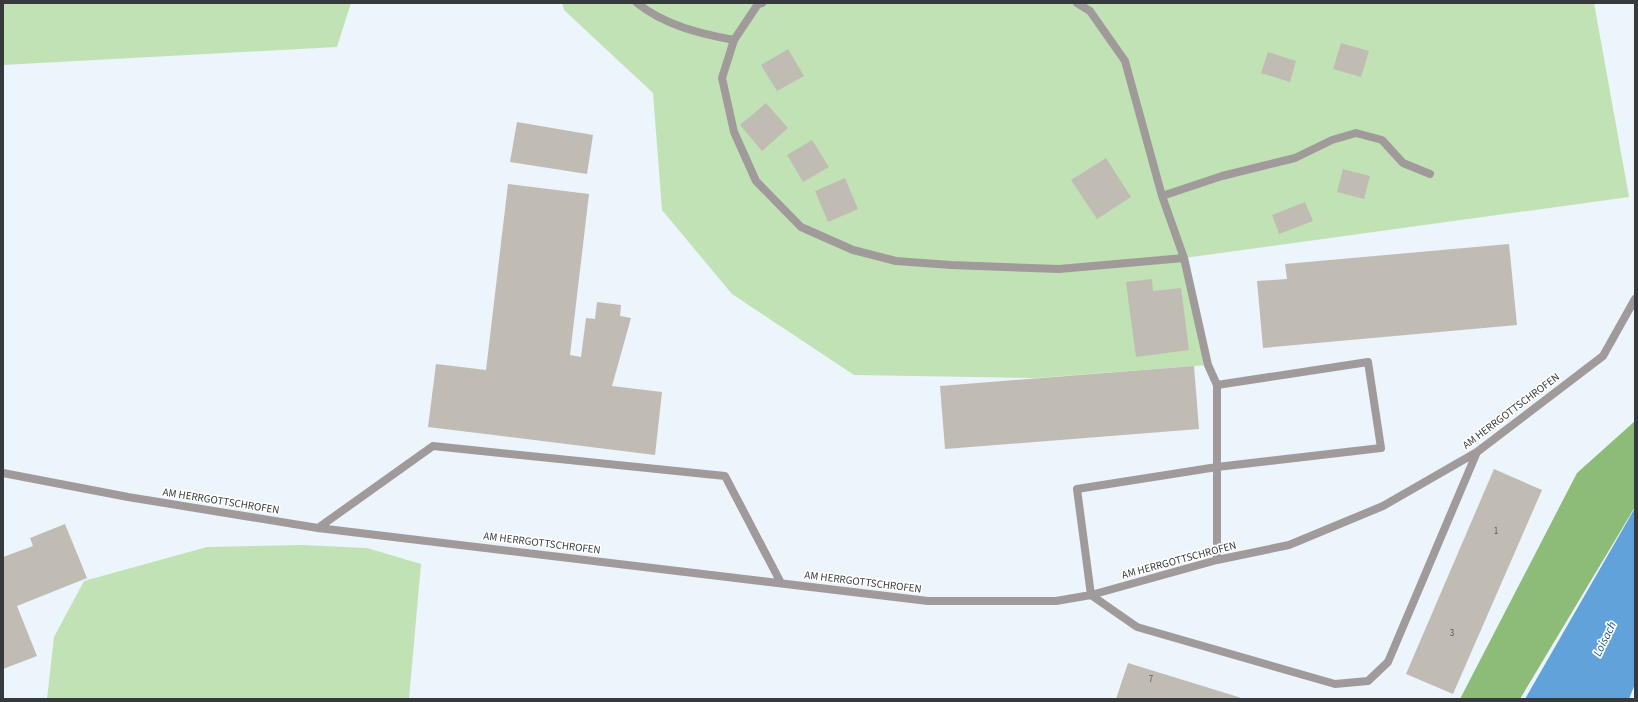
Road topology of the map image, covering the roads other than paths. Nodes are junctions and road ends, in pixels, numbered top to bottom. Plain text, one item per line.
1 (637, 3) edge
2 (762, 3) edge
3 (1077, 3) edge
4 (734, 40) junction
5 (1430, 174) dead end
6 (1162, 196) junction
7 (1184, 258) junction
8 (1635, 299) edge
9 (1217, 385) junction
10 (1478, 452) junction
11 (1217, 467) junction
12 (3, 473) edge
13 (318, 528) junction
14 (1217, 560) junction
15 (781, 583) junction
16 (1091, 595) junction

1 - 4 lane
2 - 4 lane
3 - 6 lane
4 - 7 lane
5 - 6 lane
6 - 7 lane
7 - 9 lane
8 - 10 lane, AM HERRGOTTSCHROFEN
9 - 11 lane
9 - 11 lane
10 - 14 lane, AM HERRGOTTSCHROFEN
10 - 16 lane
11 - 14 lane
11 - 16 lane
12 - 13 lane, AM HERRGOTTSCHROFEN
13 - 15 lane, AM HERRGOTTSCHROFEN
13 - 15 lane
14 - 16 lane, AM HERRGOTTSCHROFEN
15 - 16 lane, AM HERRGOTTSCHROFEN

